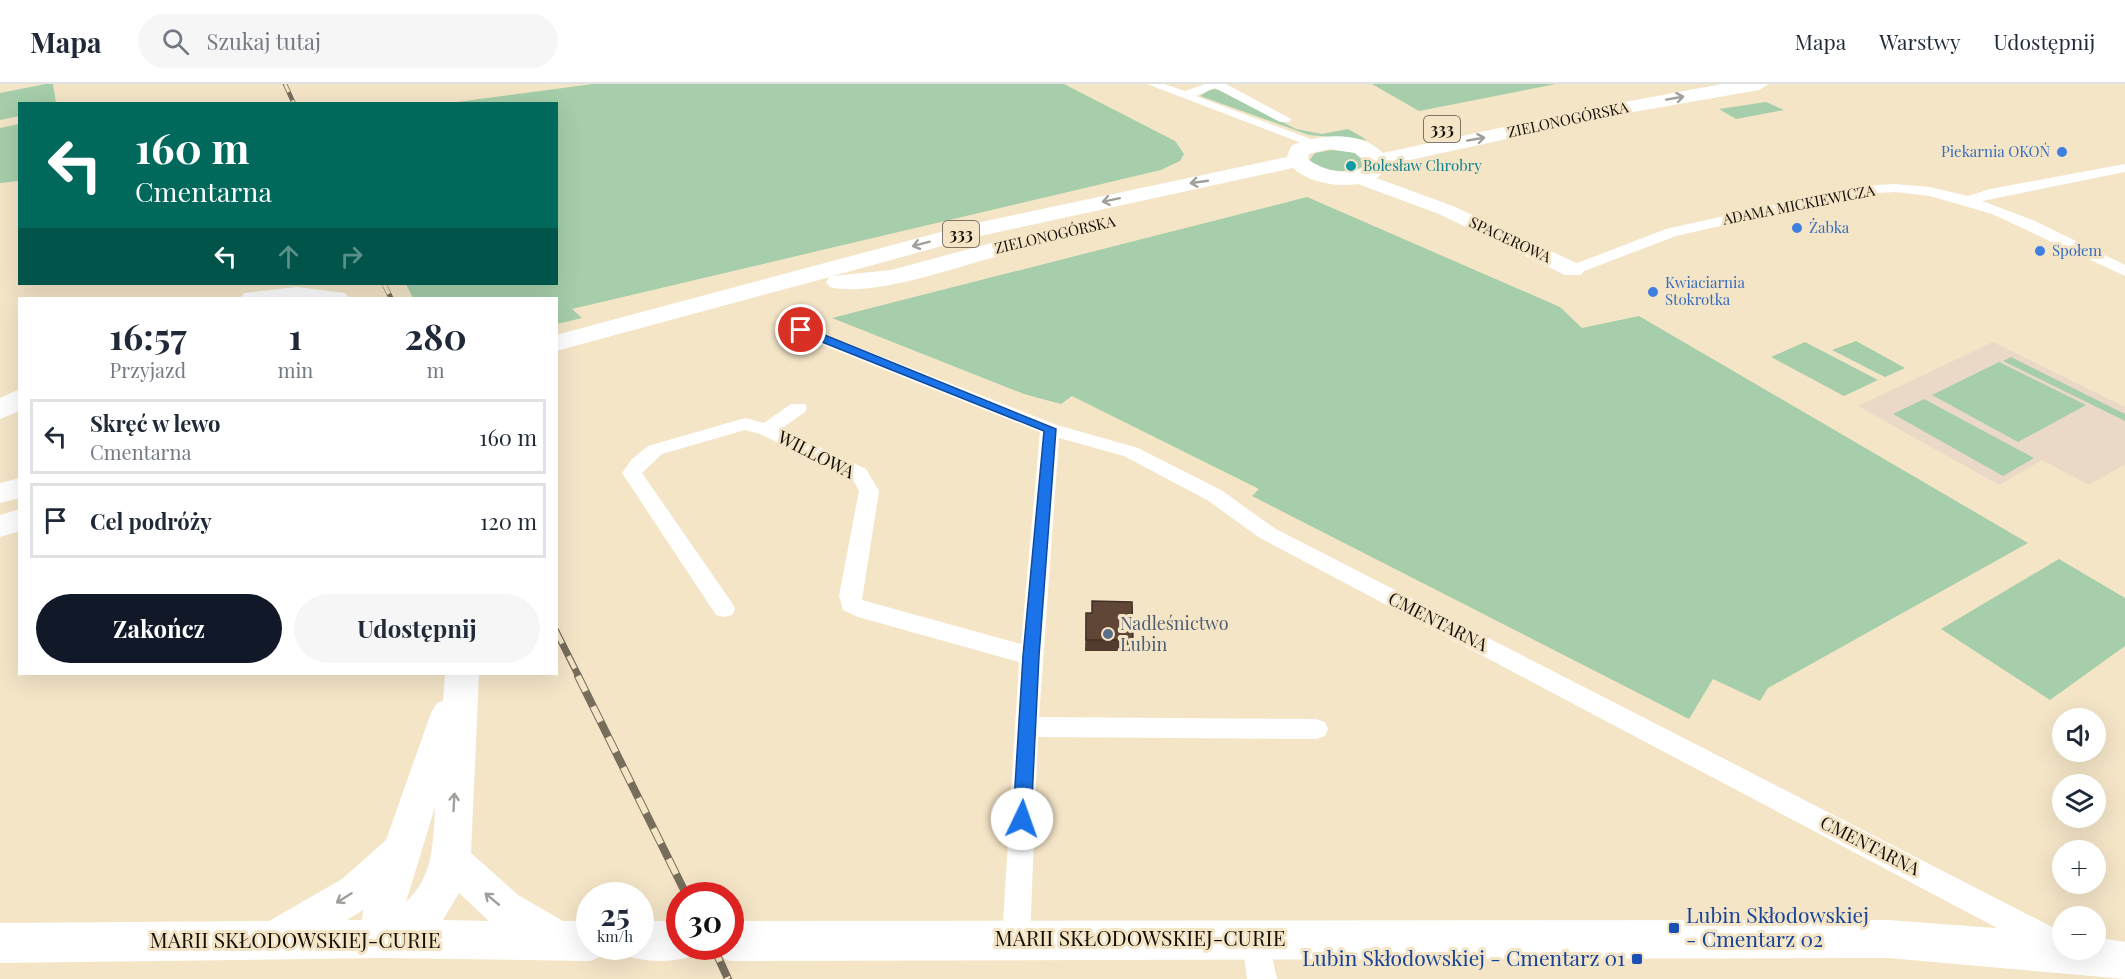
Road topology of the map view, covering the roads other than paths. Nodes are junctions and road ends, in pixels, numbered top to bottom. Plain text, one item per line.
1 (1153, 84) edge
2 (1654, 84) edge
3 (1759, 84) edge
4 (1184, 96) junction
5 (1239, 116) junction
6 (1302, 128) dead end
7 (1359, 147) junction
8 (1307, 157) junction
9 (2125, 168) edge
10 (1370, 169) junction
11 (1968, 201) junction
12 (1573, 270) joint
13 (2125, 271) edge
14 (265, 297) edge
15 (328, 297) edge
16 (801, 330) dead end
17 (558, 342) edge
18 (18, 397) edge
19 (18, 397) edge
20 (0, 404) edge
21 (798, 408) dead end
22 (0, 410) edge
23 (1050, 429) junction
24 (767, 430) junction
25 (0, 472) edge
26 (18, 473) edge
27 (18, 488) edge
28 (0, 493) edge
29 (18, 521) edge
30 (0, 526) edge
31 (724, 609) dead end
32 (1031, 656) junction
33 (461, 679) edge
34 (1026, 727) junction
35 (1316, 729) dead end
36 (403, 845) junction
37 (451, 860) junction
38 (383, 939) junction
39 (1016, 939) junction
40 (1256, 940) junction
41 (272, 941) junction
42 (574, 941) edge
43 (744, 941) edge
44 (2052, 941) edge
45 (0, 943) edge
46 (2052, 949) edge
47 (2106, 958) edge
48 (2125, 962) edge
49 (1262, 979) edge

1 - 4 street
2 - 7 main road, ZIELONOGÓRSKA / 333
10 -> 3 main road, ZIELONOGÓRSKA / 333
4 - 5 street
4 - 6 street
5 - 8 street
5 - 8 street
7 - 8 main road, 333
7 - 10 main road
8 - 10 main road, 333
8 - 17 main road, ZIELONOGÓRSKA / 333
9 - 11 street
10 - 12 street, SPACEROWA
11 - 12 street, ADAMA MICKIEWICZA
11 - 13 street, ADAMA MICKIEWICZA
14 - 15 street
16 - 23 street, CMENTARNA
18 - 20 main road
19 - 22 main road
21 - 24 street
23 - 32 street
23 - 44 street, CMENTARNA
24 - 31 street, WILLOWA
24 - 32 street, WILLOWA
25 - 26 main road
27 - 28 main road
29 - 30 main road
32 - 34 street
33 - 36 street
37 -> 33 street
34 - 35 street
34 - 39 street
36 - 38 street
36 -> 41 street
37 - 38 street
42 -> 37 street
38 - 41 street, MARII SKŁODOWSKIEJ-CURIE
38 - 42 street, MARII SKŁODOWSKIEJ-CURIE
39 - 40 street, MARII SKŁODOWSKIEJ-CURIE
39 - 43 street, MARII SKŁODOWSKIEJ-CURIE
40 - 46 street, MARII SKŁODOWSKIEJ-CURIE
40 - 49 street
41 - 45 street, MARII SKŁODOWSKIEJ-CURIE
47 - 48 street, MARII SKŁODOWSKIEJ-CURIE

